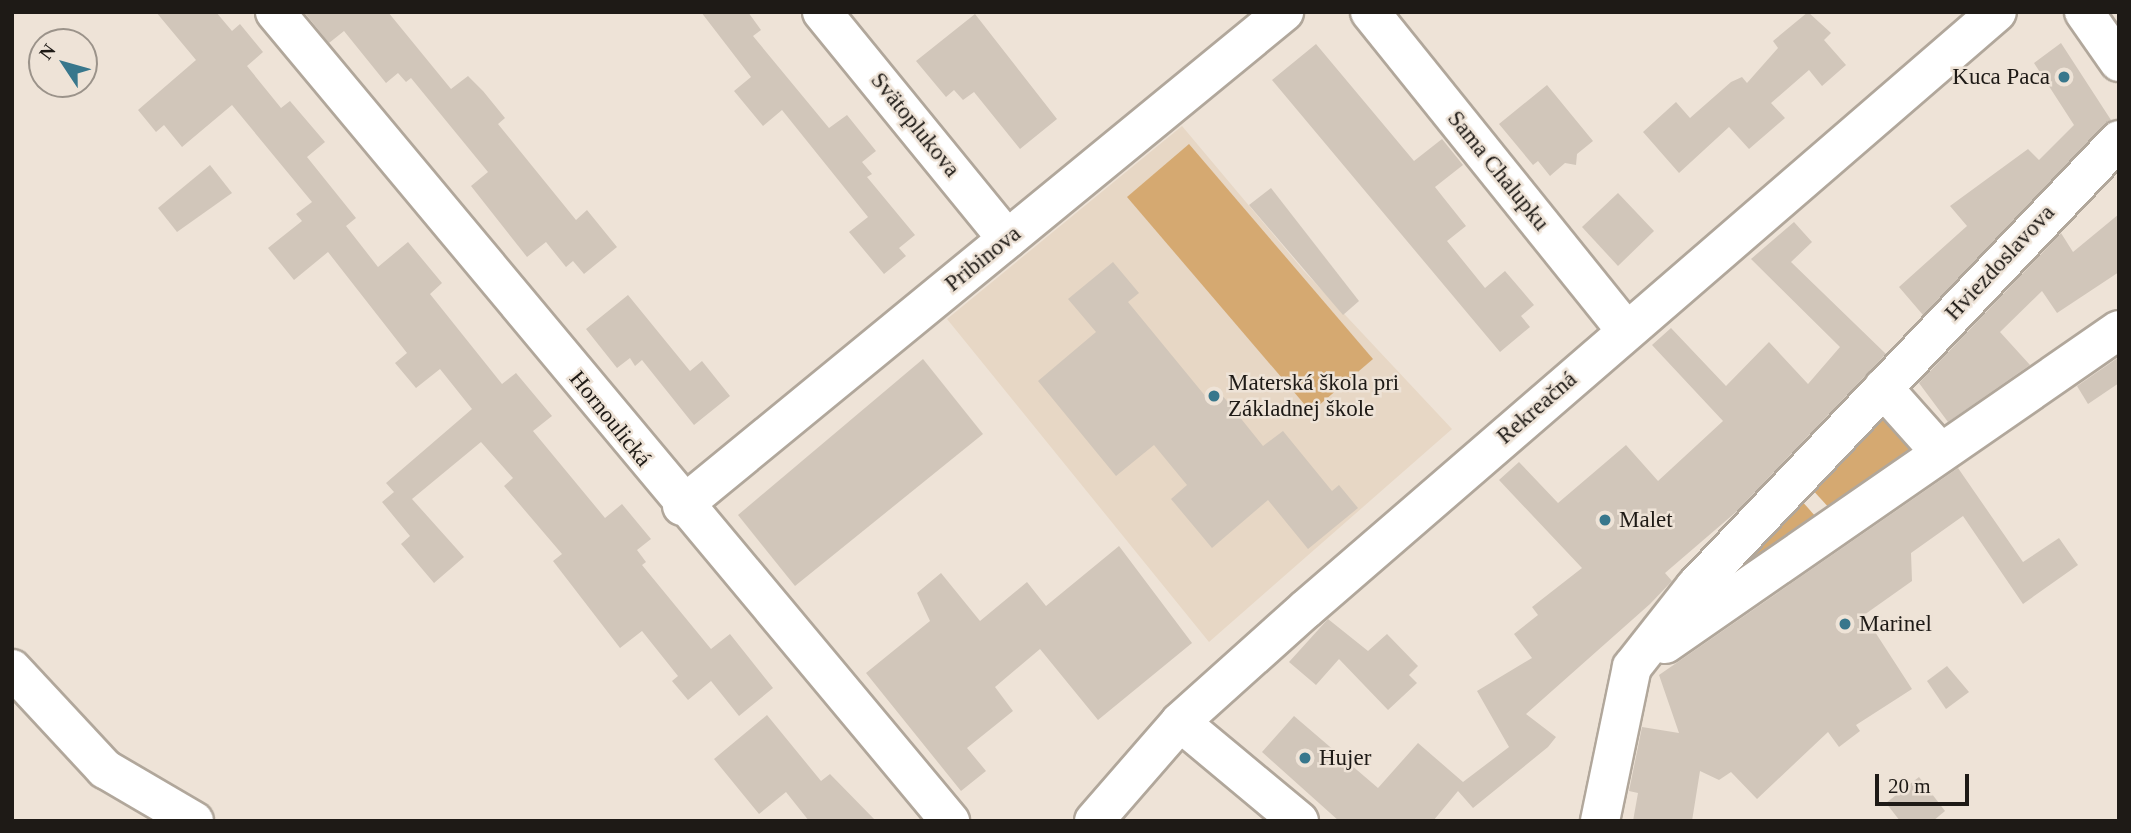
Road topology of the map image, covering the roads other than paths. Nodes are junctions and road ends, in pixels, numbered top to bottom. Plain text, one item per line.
1 (275, 12) edge
2 (822, 12) edge
3 (1284, 12) edge
4 (1370, 12) edge
5 (1997, 12) edge
6 (2084, 12) edge
7 (2119, 62) edge
8 (2119, 140) edge
9 (1007, 239) junction
10 (1626, 330) junction
11 (2119, 330) edge
12 (1883, 388) junction
13 (1940, 452) junction
14 (1793, 483) junction
15 (682, 506) junction
16 (1832, 527) junction
17 (1632, 667) junction
18 (12, 669) edge
19 (1180, 722) junction
20 (194, 821) edge
21 (950, 821) edge
22 (1094, 821) edge
23 (1299, 821) edge
24 (1600, 821) edge

1 - 15 street, Hornoulická
2 - 9 street, Svätoplukova
3 - 9 street, Pribinova
4 - 10 street, Sama Chalupku
5 - 10 street, Rekreačná
6 - 7 street
8 - 12 street, Hviezdoslavova
9 - 15 street, Pribinova
10 - 19 street, Rekreačná
11 - 13 street
12 - 13 street
12 - 14 street, Hviezdoslavova
13 - 16 street
14 - 16 street
14 - 17 street, Hviezdoslavova
15 - 21 street, Hornoulická
16 - 17 street
17 - 24 street, Hviezdoslavova
18 - 20 street
19 - 22 street, Rekreačná
19 - 23 street

